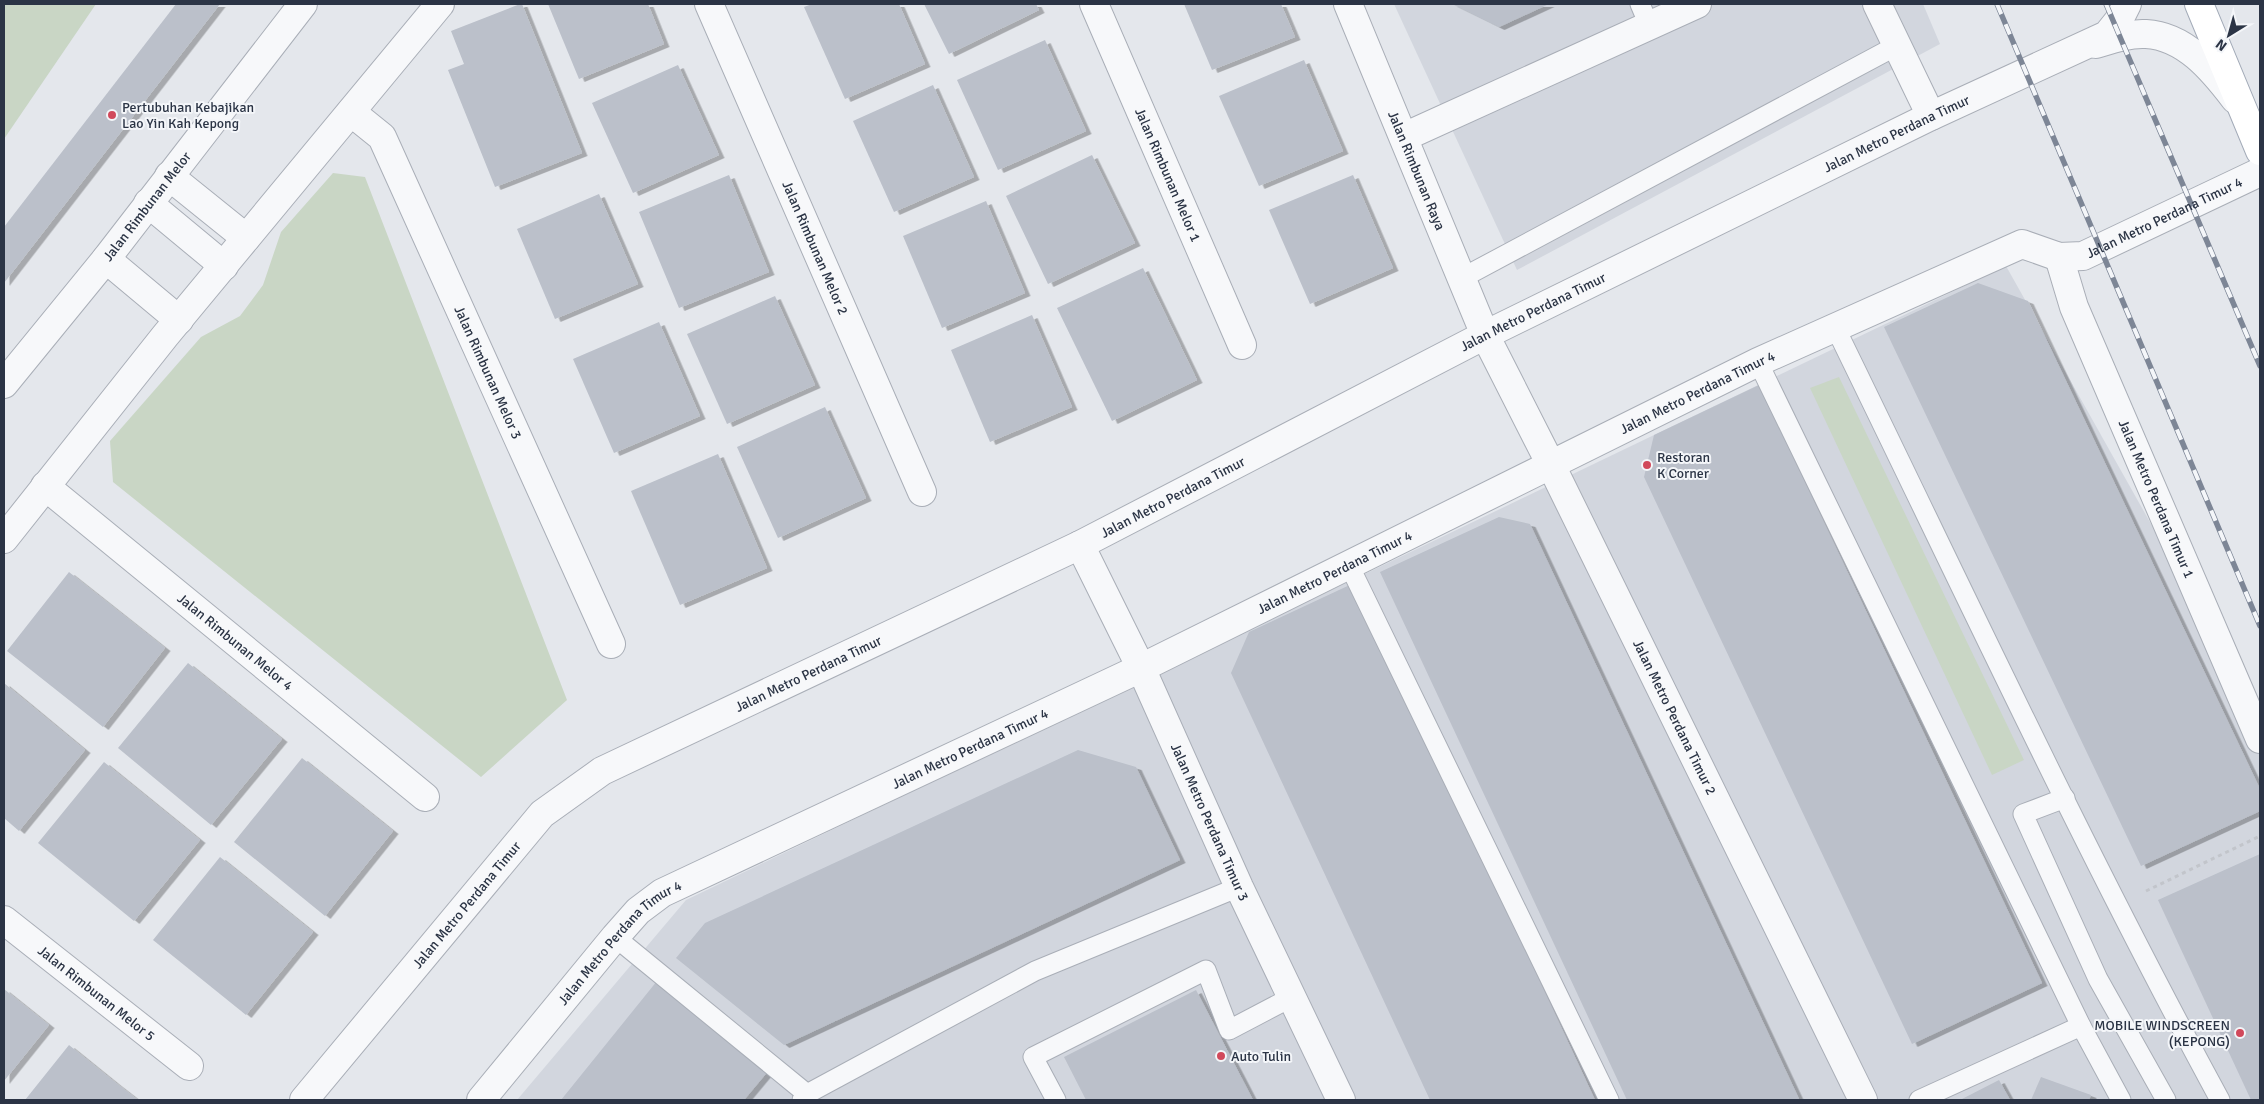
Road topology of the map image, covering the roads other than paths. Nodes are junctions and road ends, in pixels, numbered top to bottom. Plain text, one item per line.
1 (303, 4) edge
2 (440, 4) edge
3 (709, 4) edge
4 (1094, 4) edge
5 (1348, 4) edge
6 (1696, 4) edge
7 (1877, 4) edge
8 (2127, 4) edge
9 (2199, 4) edge
10 (1645, 15) edge
11 (1896, 46) junction
12 (2069, 53) junction
13 (2242, 108) junction
14 (351, 112) junction
15 (1931, 116) junction
16 (1404, 137) junction
17 (2260, 151) edge
18 (2260, 172) edge
19 (169, 176) junction
20 (148, 203) junction
21 (246, 238) junction
22 (2059, 257) junction
23 (106, 259) junction
24 (224, 266) junction
25 (1462, 278) junction
26 (179, 320) junction
27 (1836, 329) junction
28 (1485, 336) junction
29 (1242, 345) dead end
30 (1758, 362) junction
31 (4, 384) edge
32 (1551, 465) junction
33 (45, 486) junction
34 (922, 492) dead end
35 (4, 539) edge
36 (1080, 544) junction
37 (1349, 565) junction
38 (610, 644) dead end
39 (1142, 668) junction
40 (2260, 739) edge
41 (425, 798) dead end
42 (2065, 798) junction
43 (1239, 887) junction
44 (4, 920) edge
45 (615, 937) junction
46 (1290, 998) junction
47 (2081, 1026) junction
48 (190, 1066) dead end
49 (804, 1097) edge
50 (310, 1098) edge
51 (1858, 1099) edge
52 (481, 1100) edge
53 (1056, 1100) edge
54 (1340, 1100) edge
55 (1609, 1100) edge
56 (1919, 1100) edge
57 (2121, 1100) edge
58 (2166, 1100) edge
59 (2220, 1100) edge

1 - 19 street, Jalan Rimbunan Melor
2 - 14 street
3 - 34 street, Jalan Rimbunan Melor 2
4 - 29 street, Jalan Rimbunan Melor 1
5 - 16 street, Jalan Rimbunan Raya
6 - 10 street
7 - 11 street
8 - 12 street, Jalan Metro Perdana Timur
9 - 13 main road
10 - 16 street
11 - 15 street
11 - 25 lane
12 - 13 street
12 - 15 street, Jalan Metro Perdana Timur
13 - 17 main road
14 - 21 street
14 - 38 street, Jalan Rimbunan Melor 3
15 - 28 street, Jalan Metro Perdana Timur
16 - 25 street, Jalan Rimbunan Raya
18 - 22 street, Jalan Metro Perdana Timur 4
19 - 20 street, Jalan Rimbunan Melor
19 - 21 street
20 - 23 street, Jalan Rimbunan Melor
20 - 24 street
21 - 24 street
22 - 27 street, Jalan Metro Perdana Timur 4
22 - 40 street, Jalan Metro Perdana Timur 1
23 - 26 street
23 - 31 street, Jalan Rimbunan Melor
24 - 26 street
25 - 28 street, Jalan Rimbunan Raya
26 - 33 street
27 - 30 street, Jalan Metro Perdana Timur 4
27 - 42 lane
28 - 32 street, Jalan Metro Perdana Timur 2
28 - 36 street, Jalan Metro Perdana Timur
30 - 32 street, Jalan Metro Perdana Timur 4
30 - 47 lane
32 - 37 street, Jalan Metro Perdana Timur 4
32 - 51 street, Jalan Metro Perdana Timur 2
33 - 35 street
33 - 41 street, Jalan Rimbunan Melor 4
36 - 39 street, Jalan Metro Perdana Timur 3
36 - 50 street, Jalan Metro Perdana Timur
37 - 39 street, Jalan Metro Perdana Timur 4
37 - 55 lane
39 - 43 street, Jalan Metro Perdana Timur 3
39 - 45 street, Jalan Metro Perdana Timur 4
42 - 58 lane
42 - 59 lane
43 - 46 street, Jalan Metro Perdana Timur 3
43 - 49 lane
44 - 48 street, Jalan Rimbunan Melor 5
45 - 49 lane
45 - 52 street, Jalan Metro Perdana Timur 4
46 - 53 lane
46 - 54 street, Jalan Metro Perdana Timur 3
47 - 56 lane
47 - 57 lane

